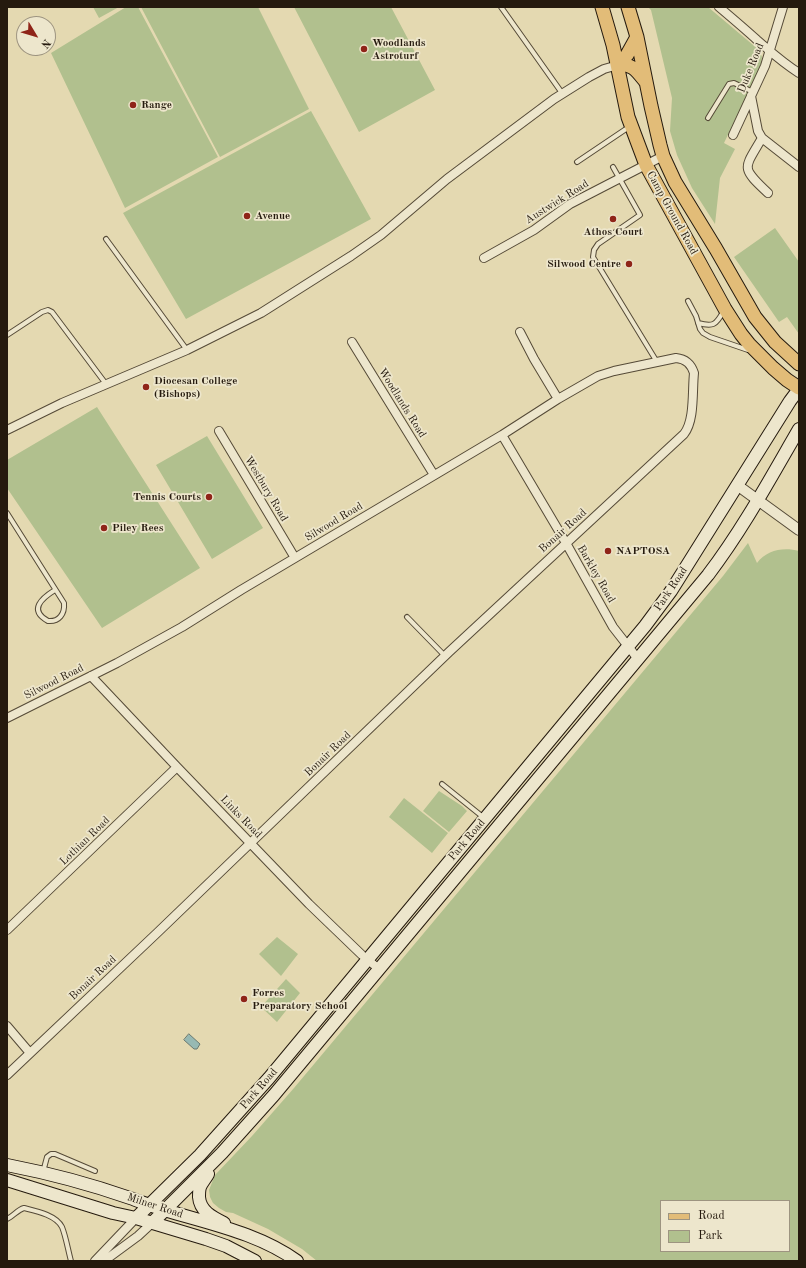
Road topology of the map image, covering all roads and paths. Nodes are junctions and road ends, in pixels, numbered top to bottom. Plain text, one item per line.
1 (501, 7) edge
2 (602, 7) edge
3 (628, 7) edge
4 (719, 7) edge
5 (783, 7) edge
6 (637, 37) junction
7 (770, 52) junction
8 (618, 65) junction
9 (799, 73) edge
10 (647, 83) junction
11 (562, 93) junction
12 (752, 94) junction
13 (708, 118) dead end
14 (631, 126) junction
15 (733, 135) dead end
16 (762, 138) junction
17 (663, 156) junction
18 (577, 162) dead end
19 (646, 165) junction
20 (613, 167) dead end
21 (799, 167) edge
22 (620, 178) junction
23 (768, 193) dead end
24 (106, 239) dead end
25 (484, 258) dead end
26 (688, 301) dead end
27 (725, 309) junction
28 (698, 323) junction
29 (520, 332) dead end
30 (7, 335) edge
31 (352, 342) dead end
32 (187, 350) junction
33 (757, 353) junction
34 (676, 358) joint
35 (657, 362) junction
36 (799, 364) edge
37 (106, 384) junction
38 (799, 388) edge
39 (558, 399) junction
40 (7, 430) edge
41 (799, 430) edge
42 (219, 431) dead end
43 (502, 435) junction
44 (434, 475) junction
45 (737, 485) junction
46 (758, 500) junction
47 (7, 513) edge
48 (799, 530) edge
49 (566, 543) junction
50 (295, 558) junction
51 (55, 590) junction
52 (407, 617) dead end
53 (628, 646) junction
54 (445, 656) junction
55 (638, 659) junction
56 (91, 676) junction
57 (7, 718) edge
58 (177, 768) junction
59 (442, 784) dead end
60 (485, 819) junction
61 (250, 843) junction
62 (7, 930) edge
63 (368, 959) junction
64 (379, 969) junction
65 (7, 1026) edge
66 (30, 1053) junction
67 (7, 1075) edge
68 (222, 1153) junction
69 (7, 1165) edge
70 (95, 1171) dead end
71 (43, 1173) junction
72 (7, 1180) edge
73 (149, 1206) junction
74 (164, 1210) junction
75 (136, 1218) junction
76 (7, 1219) edge
77 (152, 1223) junction
78 (248, 1235) junction
79 (71, 1261) edge
80 (95, 1261) edge
81 (104, 1261) edge
82 (255, 1261) edge
83 (298, 1261) edge

1 - 11 lane
2 - 8 main road, Camp Ground Road
3 - 6 main road, Camp Ground Road
4 - 7 street
5 - 7 street, Duke Road
6 - 8 main road
6 - 10 main road, Camp Ground Road
7 - 9 street
7 - 12 street, Duke Road
8 - 10 main road
8 - 11 street
8 - 14 main road, Camp Ground Road
10 - 17 main road, Camp Ground Road
11 - 32 street
12 - 13 lane
12 - 15 street, Duke Road
12 - 16 street
14 - 18 lane
14 - 19 main road, Camp Ground Road
16 - 21 street
16 - 23 street
17 - 19 street, Austwick Road
17 - 36 main road, Camp Ground Road
19 - 22 street, Austwick Road
19 - 27 main road, Camp Ground Road
20 - 22 lane
22 - 25 street, Austwick Road
22 - 35 lane
24 - 32 lane
26 - 28 lane
27 - 28 lane
27 - 33 main road, Camp Ground Road
28 - 33 lane
29 - 39 street
30 - 37 lane
31 - 44 street, Woodlands Road
32 - 37 street
33 - 38 main road, Camp Ground Road
34 - 35 street, Silwood Road
34 - 49 street, Bonair Road
35 - 39 street, Silwood Road
37 - 40 street
38 - 45 main road, Park Road
39 - 43 street, Silwood Road
41 - 46 main road, Park Road
42 - 50 street, Westbury Road
43 - 44 street, Silwood Road
43 - 49 street, Barkley Road
44 - 50 street, Silwood Road
45 - 46 street
45 - 53 main road, Park Road
46 - 48 street
46 - 55 main road, Park Road
47 - 51 lane
49 - 53 street, Barkley Road
49 - 54 street, Bonair Road
50 - 56 street, Silwood Road
51 - 51 lane
52 - 54 lane
53 - 55 street, Barkley Road
53 - 60 main road, Park Road
54 - 61 street, Bonair Road
55 - 64 main road, Park Road
56 - 57 street, Silwood Road
56 - 58 street, Links Road
58 - 61 street, Links Road
58 - 62 street, Lothian Road
59 - 60 lane
60 - 63 main road, Park Road
61 - 63 street, Links Road
61 - 66 street, Bonair Road
63 - 64 street, Links Road
63 - 73 main road, Park Road
64 - 68 main road, Park Road
65 - 66 street
66 - 67 street, Bonair Road
68 - 74 main road, Park Road
68 - 78 main road
69 - 71 main road, Milner Road
70 - 71 lane
71 - 73 main road, Milner Road
72 - 75 main road, Milner Road
73 - 74 main road, Milner Road
73 - 75 main road, Park Road
74 - 77 main road, Park Road
74 - 78 main road, Milner Road
75 - 77 main road, Milner Road
75 - 80 street, Park Road
76 - 79 lane
77 - 81 street, Park Road
77 - 82 main road, Milner Road
78 - 83 main road, Milner Road

